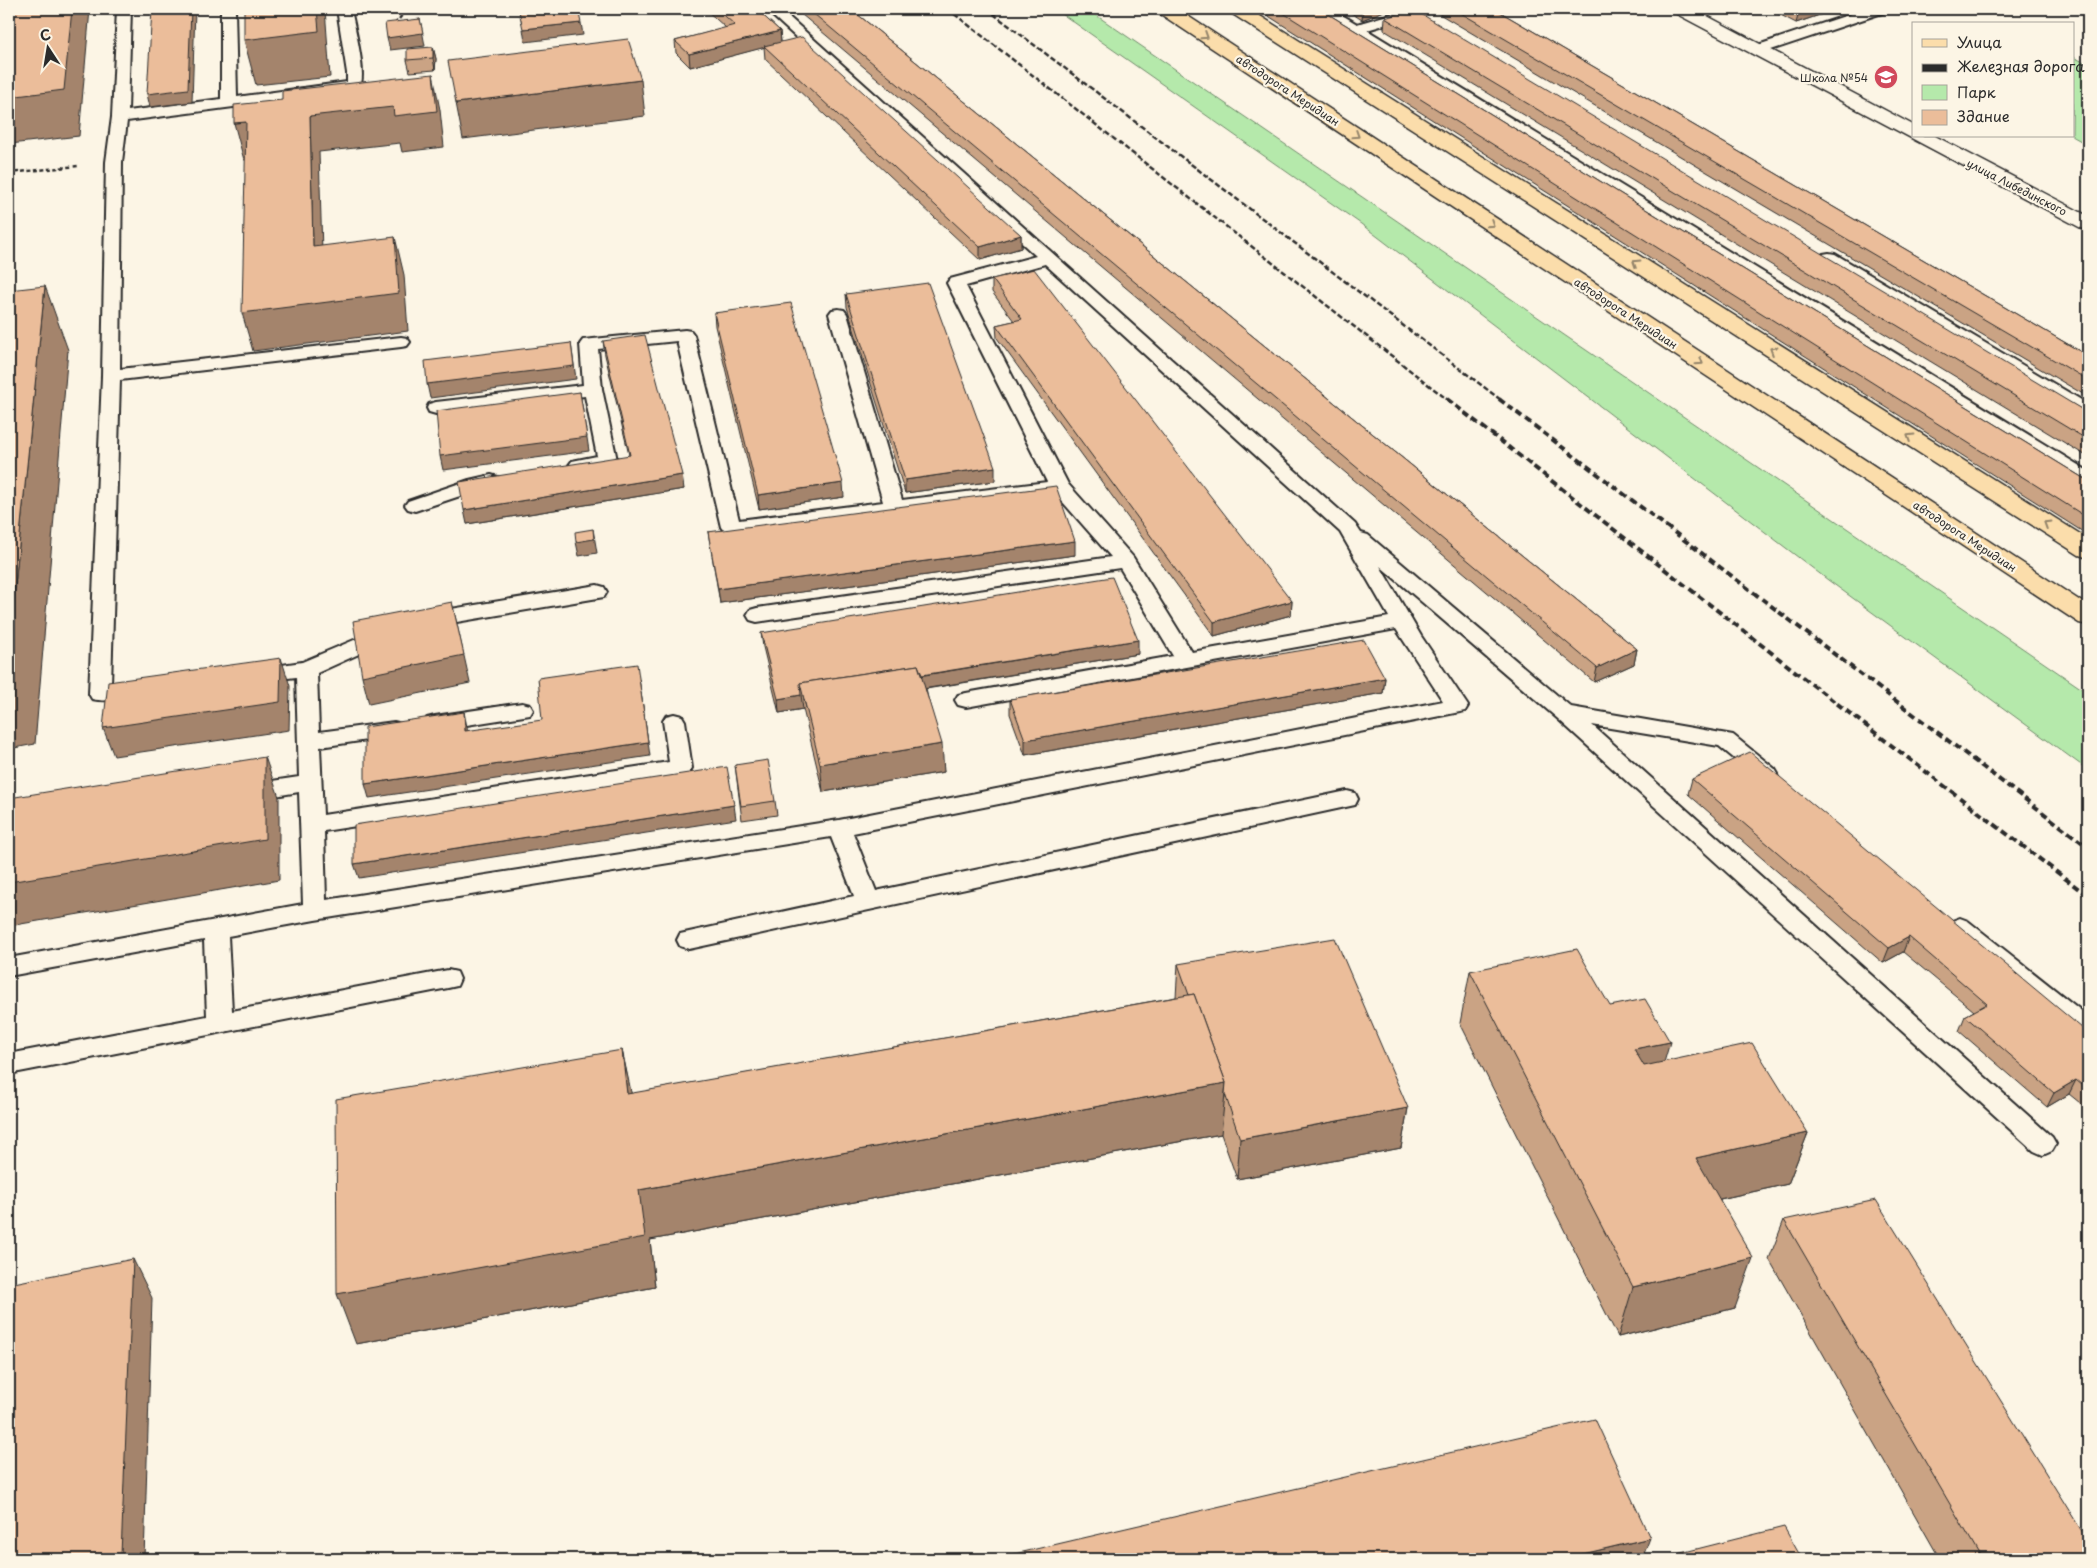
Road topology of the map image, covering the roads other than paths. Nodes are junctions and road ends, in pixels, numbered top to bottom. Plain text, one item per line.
1 (124, 9) edge
2 (228, 9) edge
3 (344, 9) edge
4 (772, 9) edge
5 (1165, 9) edge
6 (1237, 9) edge
7 (1322, 9) edge
8 (1681, 9) edge
9 (1880, 9) edge
10 (1412, 10) edge
11 (1855, 12) edge
12 (1431, 21) edge
13 (1355, 29) junction
14 (1757, 50) junction
15 (229, 103) junction
16 (120, 117) junction
17 (1912, 132) edge
18 (1924, 138) edge
19 (2088, 224) edge
20 (1815, 250) edge
21 (1048, 258) junction
22 (838, 314) dead end
23 (401, 342) dead end
24 (111, 376) junction
25 (593, 389) junction
26 (436, 408) dead end
27 (2088, 412) edge
28 (560, 468) edge
29 (513, 477) edge
30 (2088, 479) edge
31 (1059, 486) junction
32 (416, 505) dead end
33 (894, 506) junction
34 (1348, 528) junction
35 (2088, 550) edge
36 (1126, 561) junction
37 (597, 592) dead end
38 (757, 615) dead end
39 (2088, 617) edge
40 (1403, 621) junction
41 (1186, 660) junction
42 (306, 669) junction
43 (237, 677) edge
44 (159, 687) edge
45 (966, 700) dead end
46 (522, 710) dead end
47 (1565, 713) junction
48 (674, 721) dead end
49 (308, 741) junction
50 (309, 783) junction
51 (1787, 790) edge
52 (222, 796) edge
53 (1347, 799) dead end
54 (312, 825) junction
55 (839, 828) junction
56 (868, 902) junction
57 (315, 911) junction
58 (1941, 913) edge
59 (216, 930) junction
60 (690, 940) dead end
61 (9, 967) edge
62 (448, 980) dead end
63 (220, 1023) junction
64 (2088, 1030) edge
65 (9, 1064) edge
66 (2044, 1144) dead end

1 - 16 lane
2 - 15 lane
3 - 15 lane
4 - 21 lane
5 -> 39 main road, автодорога Меридиан
35 -> 6 main road
7 - 13 lane
8 - 14 street
9 - 11 lane
10 - 12 lane
10 - 13 lane
11 - 14 lane
13 - 30 lane
14 - 17 street
15 - 16 lane
16 - 24 lane
18 - 19 street, улица Либединского
20 - 27 lane
21 - 31 lane
21 - 34 lane
22 - 33 lane
23 - 24 lane
24 - 44 lane
25 - 26 lane
25 - 28 lane
25 - 33 lane
29 - 32 lane
31 - 33 lane
31 - 36 lane
34 - 40 lane
34 - 47 lane
36 - 38 lane
36 - 41 lane
37 - 42 lane
40 - 41 lane
40 - 55 lane
41 - 45 lane
42 - 43 lane
42 - 49 lane
46 - 49 lane
47 - 51 lane
47 - 66 lane
48 - 54 lane
49 - 50 lane
50 - 52 lane
50 - 54 lane
53 - 56 lane
54 - 57 lane
55 - 56 lane
55 - 57 lane
56 - 60 lane
57 - 59 lane
58 - 64 lane
59 - 61 lane
59 - 63 lane
62 - 63 lane
63 - 65 lane

